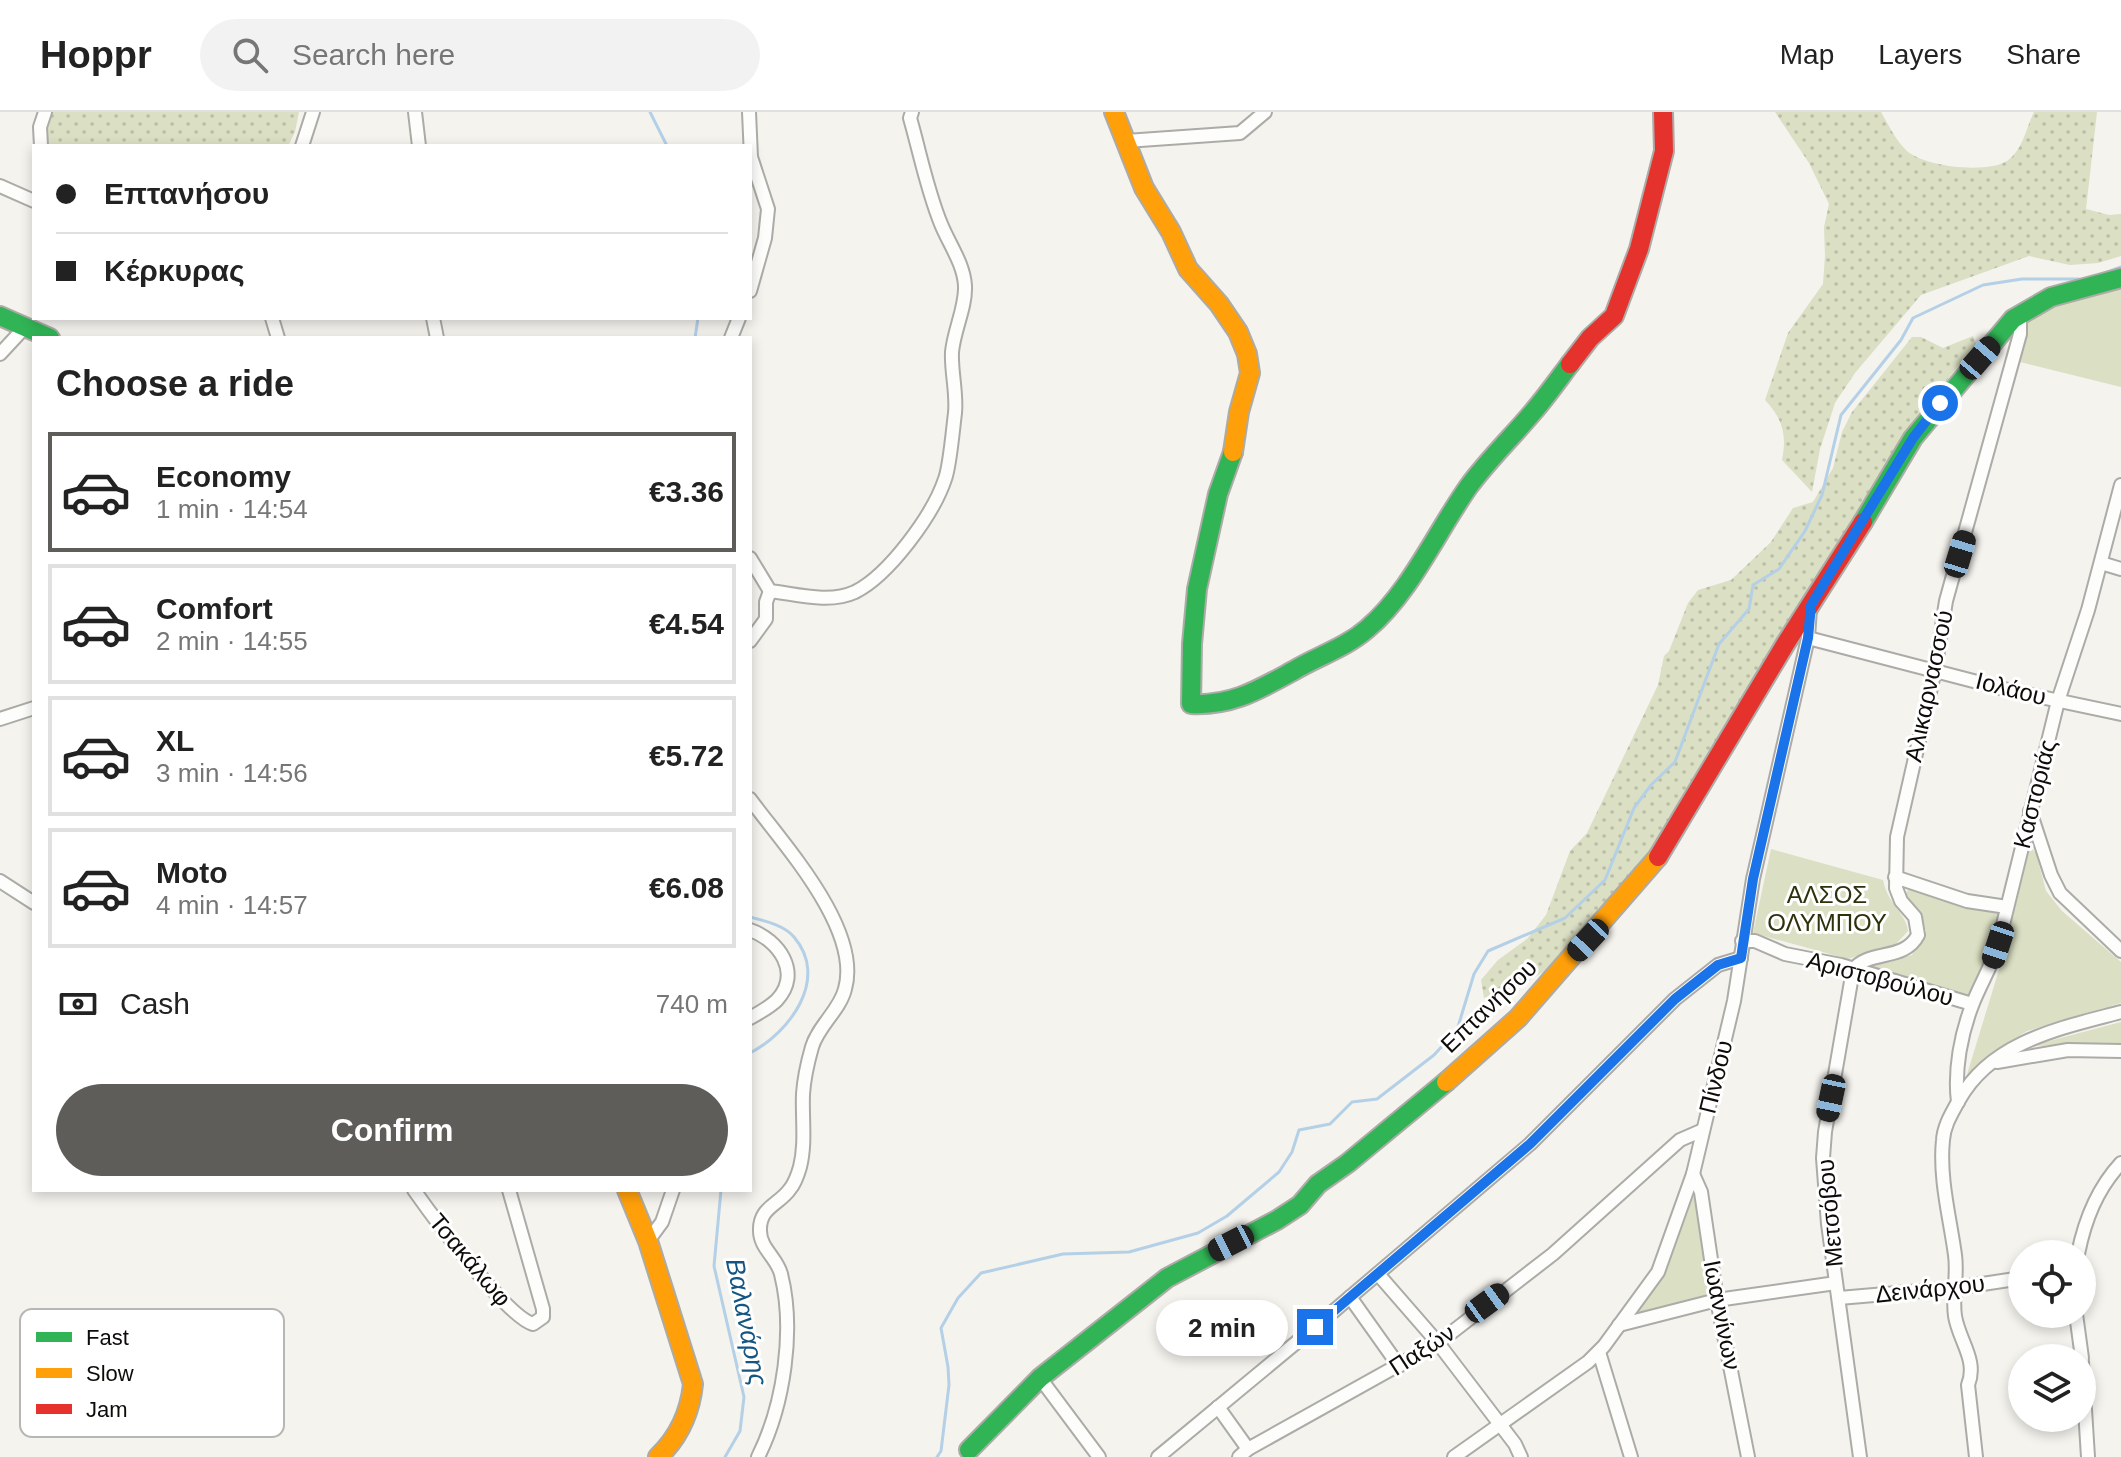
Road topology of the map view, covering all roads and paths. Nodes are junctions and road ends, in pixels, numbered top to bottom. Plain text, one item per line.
1 (45, 112) edge
2 (313, 112) edge
3 (415, 112) edge
4 (749, 112) edge
5 (912, 112) edge
6 (1114, 112) edge
7 (1265, 112) edge
8 (1663, 112) edge
9 (1126, 141) junction
10 (41, 144) edge
11 (303, 144) edge
12 (419, 144) edge
13 (750, 144) edge
14 (752, 160) edge
15 (0, 186) edge
16 (32, 200) edge
17 (2121, 278) edge
18 (752, 284) edge
19 (2020, 313) junction
20 (0, 316) edge
21 (26, 326) junction
22 (46, 336) edge
23 (0, 354) edge
24 (2121, 485) edge
25 (752, 561) edge
26 (2101, 563) junction
27 (2121, 569) edge
28 (770, 591) junction
29 (1811, 605) junction
30 (752, 638) edge
31 (1808, 638) junction
32 (1935, 670) junction
33 (2058, 701) junction
34 (32, 709) edge
35 (2121, 714) edge
36 (0, 719) edge
37 (752, 802) edge
38 (2030, 811) junction
39 (1895, 877) junction
40 (0, 881) edge
41 (32, 902) edge
42 (2007, 907) junction
43 (752, 931) edge
44 (2107, 937) junction
45 (1742, 941) junction
46 (2121, 941) edge
47 (2121, 951) edge
48 (1741, 958) junction
49 (1853, 970) junction
50 (1972, 1004) junction
51 (2121, 1012) edge
52 (752, 1017) edge
53 (2121, 1051) edge
54 (1990, 1064) junction
55 (1958, 1102) junction
56 (1703, 1130) junction
57 (2121, 1163) edge
58 (1693, 1174) junction
59 (416, 1192) edge
60 (510, 1192) edge
61 (628, 1192) edge
62 (672, 1192) edge
63 (2082, 1240) edge
64 (648, 1241) junction
65 (1378, 1274) junction
66 (2008, 1280) edge
67 (1836, 1283) junction
68 (1956, 1288) junction
69 (1350, 1297) junction
70 (1839, 1298) junction
71 (1717, 1300) junction
72 (1619, 1325) junction
73 (1438, 1343) junction
74 (1599, 1352) junction
75 (1399, 1366) junction
76 (1040, 1378) junction
77 (1218, 1407) junction
78 (1500, 1424) junction
79 (2086, 1432) edge
80 (969, 1450) dead end
81 (1243, 1453) edge
82 (658, 1457) edge
83 (758, 1457) edge
84 (1099, 1457) edge
85 (1158, 1457) edge
86 (1454, 1457) edge
87 (1521, 1457) edge
88 (1631, 1457) edge
89 (1748, 1457) edge
90 (1860, 1457) edge
91 (1976, 1457) edge
92 (2088, 1457) edge

1 - 10 street
2 - 11 street
3 - 12 street
4 - 13 street
5 - 28 street
6 - 9 street
7 - 9 street
8 - 9 street
14 - 18 street
15 - 16 street
17 - 19 street
19 - 29 street, Επτανήσου
19 - 32 street, Αλικαρνασσού
20 - 21 street
21 - 22 street
21 - 23 street
24 - 26 street, Καστοριάς
25 - 28 street
26 - 27 street
26 - 33 street, Καστοριάς
28 - 30 street
29 - 31 street, Πίνδου
29 - 76 street, Επτανήσου
31 - 32 street, Ιολάου
31 - 45 street, Πίνδου
32 - 33 street, Ιολάου
32 - 39 street, Αλικαρνασσού
33 - 35 street, Ιολάου
33 - 38 street, Καστοριάς
34 - 36 street
37 - 83 street
38 - 42 street, Καστοριάς
38 - 44 street
39 - 42 street
39 - 49 street, Αλικαρνασσού
40 - 41 street
42 - 50 street, Καστοριάς
43 - 52 street
44 - 46 street
44 - 47 street
45 - 48 street, Πίνδου
45 - 49 street, Αριστοβούλου
48 - 56 street, Πίνδου
48 - 65 street
49 - 50 street, Αριστοβούλου
49 - 67 street, Μετσόβου
50 - 55 street, Καστοριάς
51 - 54 street, Καστοριάς
53 - 54 street
54 - 55 street, Καστοριάς
55 - 68 street, Καστοριάς
56 - 58 street, Πίνδου
56 - 73 street, Παξών
57 - 63 street
58 - 71 street, Ιωαννίνων
58 - 72 street, Πίνδου
59 - 60 street, Τσακάλωφ
61 - 64 street
62 - 64 street
64 - 82 street
65 - 69 street
65 - 73 street
66 - 68 street, Δεινάρχου
67 - 70 street, Μετσόβου
67 - 71 street
68 - 70 street, Δεινάρχου
68 - 91 street, Καστοριάς
69 - 75 street
69 - 77 street
70 - 90 street, Μετσόβου
71 - 72 street
71 - 89 street, Ιωαννίνων
72 - 74 street, Πίνδου
73 - 75 street, Παξών
73 - 78 street
74 - 78 street, Πίνδου
74 - 88 street
75 - 81 street, Παξών
76 - 80 street, Επτανήσου
76 - 84 street
77 - 81 street
77 - 85 street
78 - 86 street, Πίνδου
78 - 87 street
79 - 92 street

